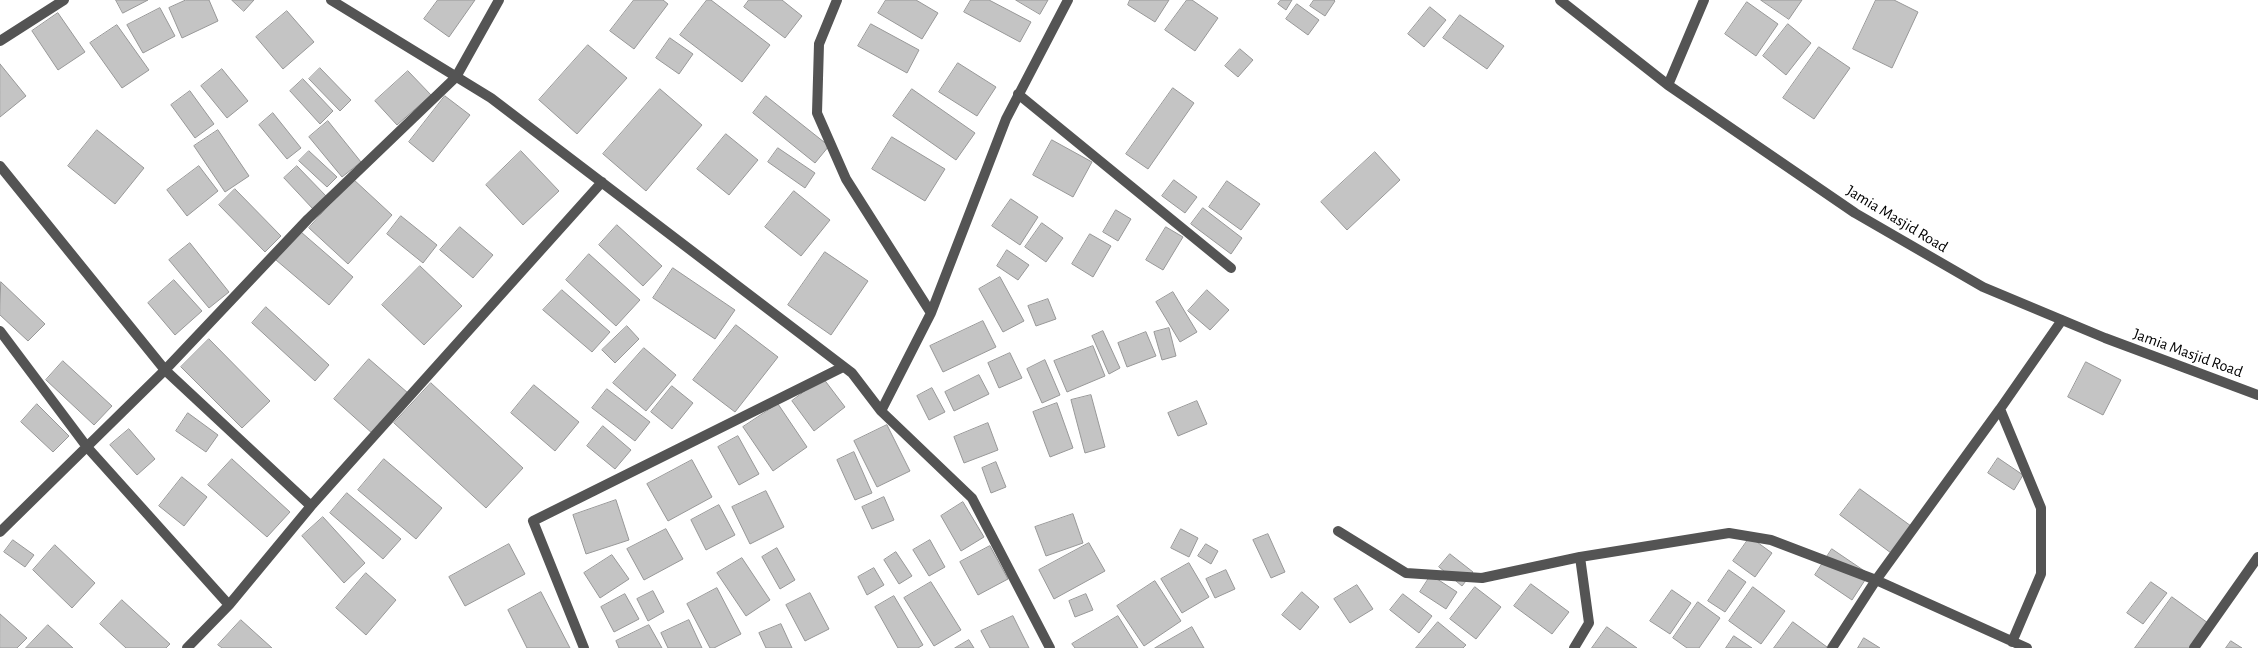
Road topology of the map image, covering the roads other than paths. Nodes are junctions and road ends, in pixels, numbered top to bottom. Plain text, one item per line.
1 (64, 0) edge
2 (331, 0) edge
3 (498, 0) edge
4 (837, 0) edge
5 (1068, 0) edge
6 (1560, 0) edge
7 (1704, 0) edge
8 (0, 40) edge
9 (456, 77) junction
10 (1668, 85) junction
11 (1018, 94) junction
12 (0, 166) edge
13 (602, 182) junction
14 (1231, 268) dead end
15 (931, 313) junction
16 (2062, 320) junction
17 (0, 330) edge
18 (843, 367) junction
19 (165, 370) junction
20 (2258, 395) edge
21 (2000, 410) junction
22 (881, 411) junction
23 (87, 447) junction
24 (311, 506) junction
25 (1338, 531) dead end
26 (0, 532) edge
27 (1580, 557) junction
28 (2258, 557) edge
29 (1876, 580) junction
30 (229, 605) junction
31 (2012, 642) junction
32 (193, 646) edge
33 (584, 648) edge
34 (1050, 648) edge
35 (1574, 648) edge
36 (1832, 648) edge
37 (2027, 648) edge
38 (2194, 648) edge

1 - 8 street
2 - 9 street
3 - 9 street
4 - 15 street
5 - 11 street
6 - 10 street, Jamia Masjid Road
7 - 10 street
9 - 13 street
9 - 19 street
10 - 16 street, Jamia Masjid Road
11 - 14 street
11 - 15 street
12 - 19 street
13 - 18 street
13 - 24 street
15 - 22 street
16 - 20 street, Jamia Masjid Road
16 - 21 street
17 - 23 street
18 - 22 street
18 - 33 street
19 - 23 street
19 - 24 street
21 - 29 street
21 - 31 street
22 - 34 street
23 - 26 street
23 - 30 street
24 - 30 street
25 - 27 street
27 - 29 street
27 - 35 street
28 - 38 street
29 - 31 street
29 - 36 street
30 - 32 street
31 - 37 street

